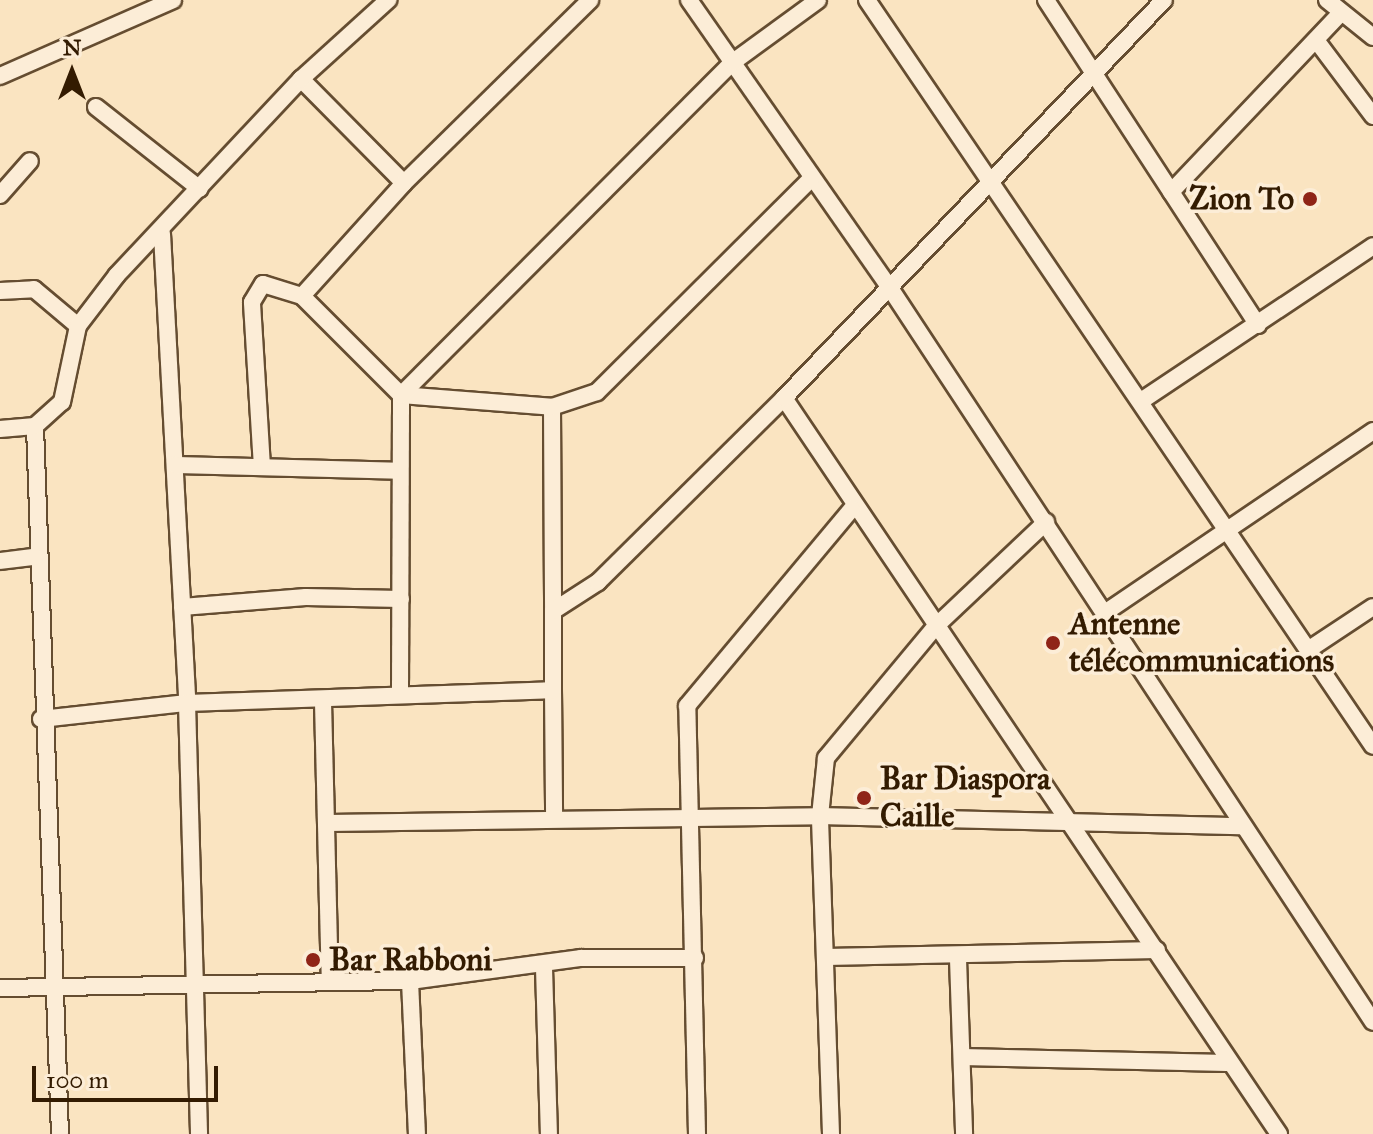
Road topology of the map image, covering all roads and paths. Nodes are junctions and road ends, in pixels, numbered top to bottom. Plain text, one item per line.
1 (173, 0) edge
2 (388, 0) edge
3 (590, 0) edge
4 (689, 0) edge
5 (818, 0) edge
6 (867, 0) edge
7 (1046, 0) edge
8 (1164, 0) edge
9 (1327, 0) edge
10 (1341, 13) junction
11 (1373, 37) edge
12 (1316, 40) junction
13 (733, 62) junction
14 (1094, 75) junction
15 (0, 76) edge
16 (301, 79) junction
17 (96, 107) dead end
18 (1373, 116) edge
19 (30, 161) dead end
20 (812, 178) junction
21 (991, 182) junction
22 (404, 183) junction
23 (200, 189) junction
24 (1171, 192) junction
25 (0, 195) edge
26 (162, 234) junction
27 (1373, 246) edge
28 (888, 285) junction
29 (0, 291) edge
30 (302, 296) junction
31 (1258, 325) junction
32 (78, 326) junction
33 (401, 395) junction
34 (784, 398) junction
35 (1141, 401) junction
36 (552, 407) junction
37 (35, 426) junction
38 (0, 429) edge
39 (1373, 431) edge
40 (175, 465) junction
41 (262, 467) junction
42 (400, 471) junction
43 (852, 509) junction
44 (1046, 522) junction
45 (1227, 527) junction
46 (35, 557) junction
47 (0, 561) edge
48 (401, 599) junction
49 (182, 607) junction
50 (1373, 607) edge
51 (553, 611) junction
52 (1106, 612) junction
53 (935, 627) junction
54 (1311, 648) junction
55 (553, 690) junction
56 (400, 693) junction
57 (323, 702) junction
58 (187, 703) junction
59 (41, 719) junction
60 (1373, 746) edge
61 (820, 816) junction
62 (554, 817) junction
63 (691, 817) junction
64 (328, 823) junction
65 (1076, 825) junction
66 (1241, 826) junction
67 (1157, 950) junction
68 (826, 957) junction
69 (695, 958) junction
70 (958, 959) junction
71 (544, 968) junction
72 (330, 979) junction
73 (410, 981) junction
74 (53, 986) junction
75 (195, 986) junction
76 (0, 988) edge
77 (1373, 1022) edge
78 (962, 1057) junction
79 (1227, 1063) junction
80 (60, 1134) edge
81 (199, 1134) edge
82 (417, 1134) edge
83 (549, 1134) edge
84 (697, 1134) edge
85 (831, 1134) edge
86 (964, 1134) edge
87 (1279, 1134) edge

1 - 15 street
2 - 16 street
3 - 22 street
4 - 13 street
5 - 13 street
6 - 21 street
7 - 14 street
8 - 14 street
9 - 10 street
10 - 11 street
10 - 12 street
12 - 18 street
12 - 24 street
13 - 20 street
13 - 33 street
14 - 21 street
14 - 24 street
16 - 22 street
16 - 23 street
17 - 23 street
19 - 25 street
20 - 28 street
20 - 36 street
21 - 28 street
21 - 35 street
22 - 30 street
23 - 26 street
24 - 31 street
26 - 32 street
26 - 40 street
27 - 31 street
28 - 34 street
28 - 44 street
29 - 32 street
30 - 33 street
30 - 41 street
31 - 35 street
32 - 37 street
33 - 36 street
33 - 42 street
34 - 43 street
34 - 51 street
35 - 45 street
36 - 51 street
37 - 38 street
37 - 46 street
39 - 45 street
40 - 41 street
40 - 49 street
41 - 42 street
42 - 48 street
43 - 53 street
43 - 63 street
44 - 52 street
44 - 53 street
45 - 52 street
45 - 54 street
46 - 47 street
46 - 59 street
48 - 49 street
48 - 56 street
49 - 58 street
50 - 54 street
51 - 55 street
52 - 66 street
53 - 61 street
53 - 65 street
54 - 60 street
55 - 56 street
55 - 62 street
56 - 57 street
57 - 58 street
57 - 64 street
58 - 59 street
58 - 75 street
59 - 74 street
61 - 63 street
61 - 65 street
61 - 68 street
62 - 63 street
62 - 64 street
63 - 69 street
64 - 72 street
65 - 66 street
65 - 67 street
66 - 77 street
67 - 70 street
67 - 79 street
68 - 70 street
68 - 85 street
69 - 71 street
69 - 84 street
70 - 78 street
71 - 73 street
71 - 83 street
72 - 73 street
72 - 75 street
73 - 82 street
74 - 75 street
74 - 76 street
74 - 80 street
75 - 81 street
78 - 79 street
78 - 86 street
79 - 87 street

